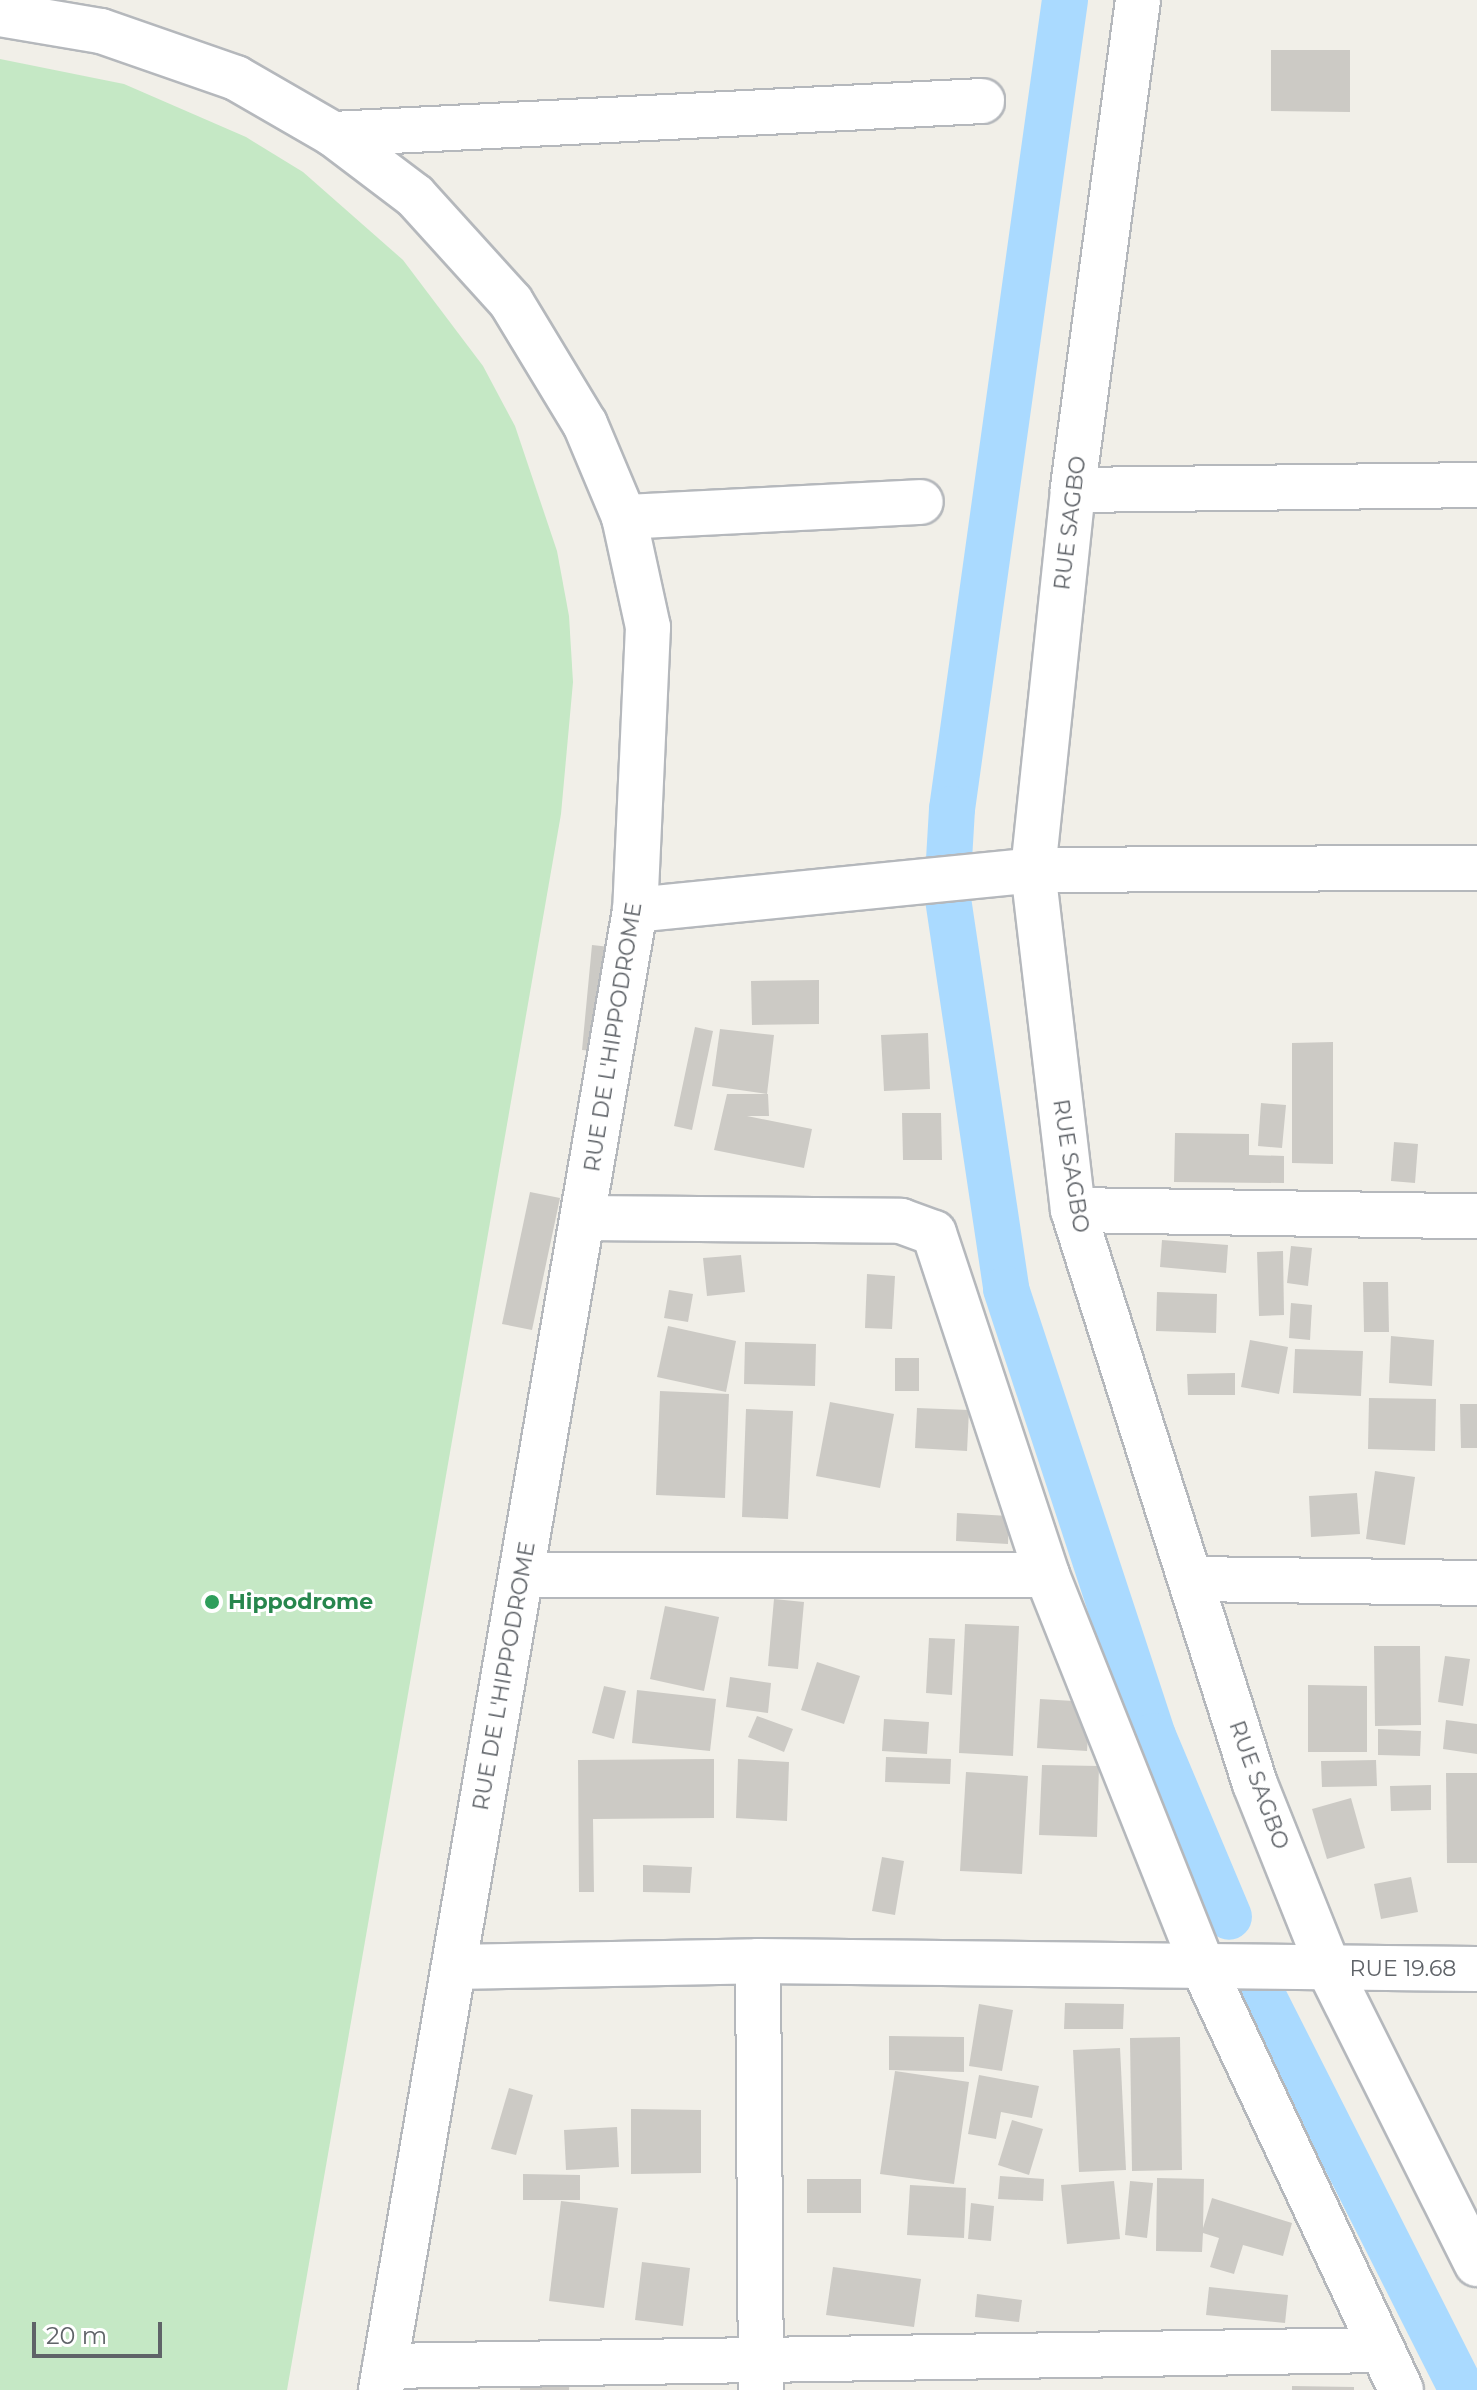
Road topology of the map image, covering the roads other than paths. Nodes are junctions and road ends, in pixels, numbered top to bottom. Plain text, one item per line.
1 (1138, 0) edge
2 (0, 14) edge
3 (982, 101) dead end
4 (333, 134) junction
5 (1477, 485) edge
6 (1073, 490) junction
7 (921, 502) dead end
8 (624, 517) junction
9 (1477, 868) edge
10 (1033, 870) junction
11 (635, 910) junction
12 (1073, 1210) junction
13 (1477, 1216) edge
14 (583, 1218) junction
15 (521, 1575) junction
16 (1047, 1575) junction
17 (1191, 1579) junction
18 (1477, 1583) edge
19 (758, 1961) junction
20 (1202, 1965) junction
21 (454, 1967) junction
22 (1329, 1969) junction
23 (1477, 1969) edge
24 (1477, 2264) edge
25 (1380, 2350) junction
26 (762, 2374) edge
27 (383, 2378) edge
28 (1401, 2390) edge

1 - 6 street, RUE SAGBO
2 - 4 street, RUE DE L'HIPPODROME
3 - 4 street
4 - 8 street, RUE DE L'HIPPODROME
5 - 6 street
6 - 10 street, RUE SAGBO
7 - 8 street
8 - 11 street, RUE DE L'HIPPODROME
9 - 10 street
10 - 11 street
10 - 12 street, RUE SAGBO
11 - 14 street, RUE DE L'HIPPODROME
12 - 13 street
12 - 17 street, RUE SAGBO
14 - 15 street, RUE DE L'HIPPODROME
14 - 16 street
15 - 16 street
15 - 21 street, RUE DE L'HIPPODROME
16 - 20 street
17 - 18 street
17 - 22 street, RUE SAGBO
19 - 20 street, RUE 19.68
19 - 21 street, RUE 19.68
19 - 26 street
20 - 22 street, RUE 19.68
20 - 25 street
21 - 27 street, RUE DE L'HIPPODROME
22 - 23 street, RUE 19.68
22 - 24 street, RUE SAGBO
25 - 26 street
25 - 28 street
26 - 27 street

